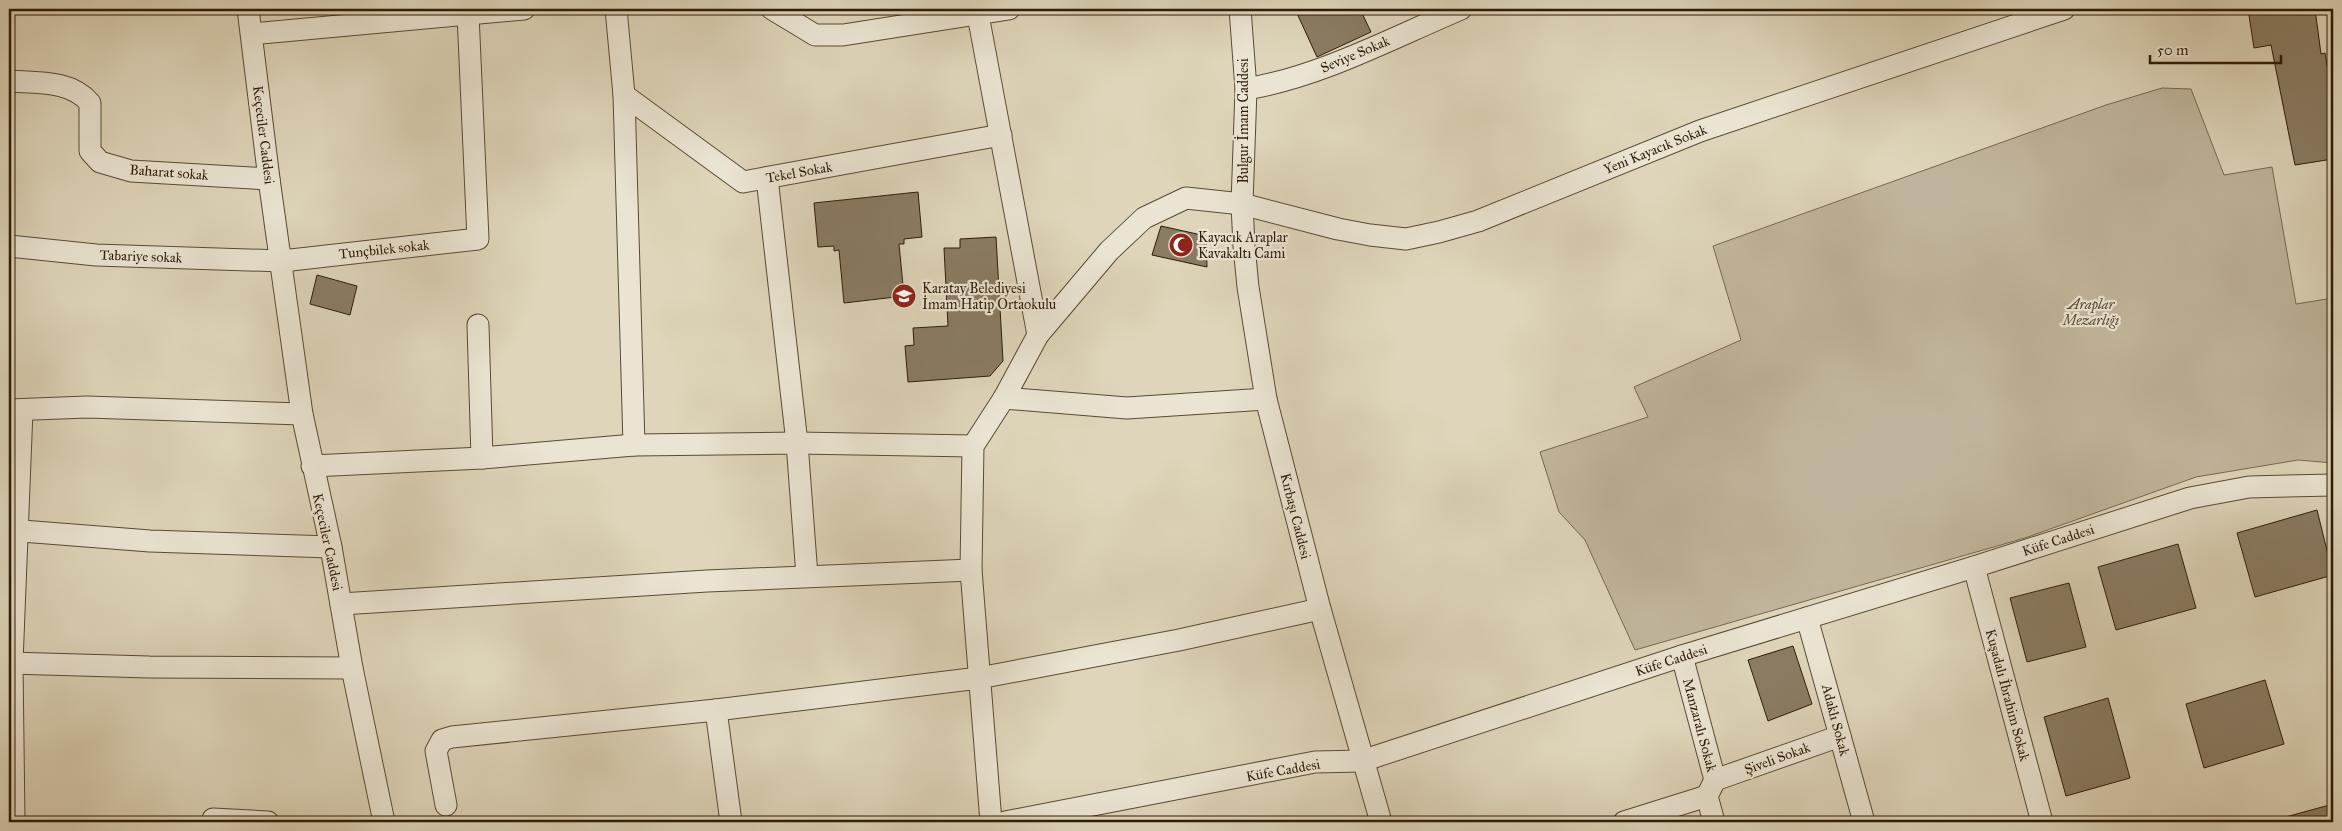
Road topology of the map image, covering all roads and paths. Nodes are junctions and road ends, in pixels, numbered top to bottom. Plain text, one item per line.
1 (248, 9) edge
2 (524, 9) edge
3 (616, 9) edge
4 (772, 9) edge
5 (1009, 9) edge
6 (1240, 9) edge
7 (1461, 9) edge
8 (2064, 9) edge
9 (468, 14) junction
10 (978, 15) junction
11 (252, 34) junction
12 (9, 81) edge
13 (1246, 89) junction
14 (624, 95) junction
15 (1001, 135) junction
16 (767, 178) junction
17 (269, 179) junction
18 (1242, 204) junction
19 (9, 246) edge
20 (282, 260) junction
21 (478, 325) dead end
22 (1038, 335) junction
23 (1004, 398) junction
24 (1266, 399) junction
25 (15, 410) edge
26 (302, 414) junction
27 (797, 443) junction
28 (634, 445) junction
29 (973, 446) junction
30 (482, 458) junction
31 (312, 466) junction
32 (2333, 485) edge
33 (12, 530) edge
34 (331, 547) junction
35 (1974, 567) junction
36 (972, 570) junction
37 (807, 576) junction
38 (341, 604) junction
39 (1320, 609) junction
40 (1807, 618) junction
41 (1682, 656) junction
42 (10, 663) edge
43 (352, 668) junction
44 (979, 678) junction
45 (716, 710) junction
46 (1840, 736) junction
47 (1362, 761) junction
48 (1711, 788) junction
49 (446, 805) dead end
50 (14, 822) edge
51 (213, 822) edge
52 (268, 822) edge
53 (384, 822) edge
54 (731, 822) edge
55 (991, 822) edge
56 (1005, 822) edge
57 (1381, 822) edge
58 (1624, 822) edge
59 (1714, 822) edge
60 (1864, 822) edge
61 (2042, 822) edge

1 - 11 street, Keçeciler Caddesi
2 - 9 street
3 - 14 street
4 - 10 street
5 - 10 street
6 - 13 street, Bulgur İmam Caddesi
7 - 13 street, Seviye Sokak
8 - 18 street, Yeni Kayacık Sokak
9 - 11 street
9 - 20 street, Tunçbilek sokak
10 - 15 street
11 - 17 street, Keçeciler Caddesi
12 - 17 street, Baharat sokak
13 - 18 street, Bulgur İmam Caddesi
14 - 16 street, Tekel Sokak
14 - 28 street
15 - 16 street, Tekel Sokak
15 - 22 street
16 - 27 street
17 - 20 street, Keçeciler Caddesi
18 - 22 street, Yeni Kayacık Sokak
18 - 24 street, Kırbaşı Caddesi
19 - 20 street, Tabariye sokak
20 - 26 street, Keçeciler Caddesi
21 - 30 street
22 - 23 street, Yeni Kayacık Sokak
23 - 24 street
23 - 29 street, Yeni Kayacık Sokak
24 - 39 street, Kırbaşı Caddesi
25 - 26 street
25 - 33 street
26 - 31 street, Keçeciler Caddesi
27 - 28 street
27 - 29 street
27 - 37 street
28 - 30 street
29 - 36 street
30 - 31 street
31 - 34 street, Keçeciler Caddesi
32 - 35 street, Küfe Caddesi
33 - 34 street
33 - 42 street
34 - 38 street, Keçeciler Caddesi
35 - 40 street, Küfe Caddesi
35 - 61 street, Kuşadalı İbrahim Sokak
36 - 37 street
36 - 44 street
37 - 38 street
38 - 43 street, Keçeciler Caddesi
39 - 44 street
39 - 47 street, Kırbaşı Caddesi
40 - 41 street, Küfe Caddesi
40 - 46 street, Adaklı Sokak
41 - 47 street, Küfe Caddesi
41 - 48 street, Manzaralı Sokak
42 - 43 street
42 - 50 street
43 - 53 street, Keçeciler Caddesi
44 - 45 street
44 - 55 street
45 - 49 street
45 - 54 street
46 - 48 street, Şiveli Sokak
46 - 60 street, Adaklı Sokak
47 - 56 street, Küfe Caddesi
47 - 57 street, Kırbaşı Caddesi
48 - 58 street, Şiveli Sokak
48 - 59 street, Manzaralı Sokak
51 - 52 street

